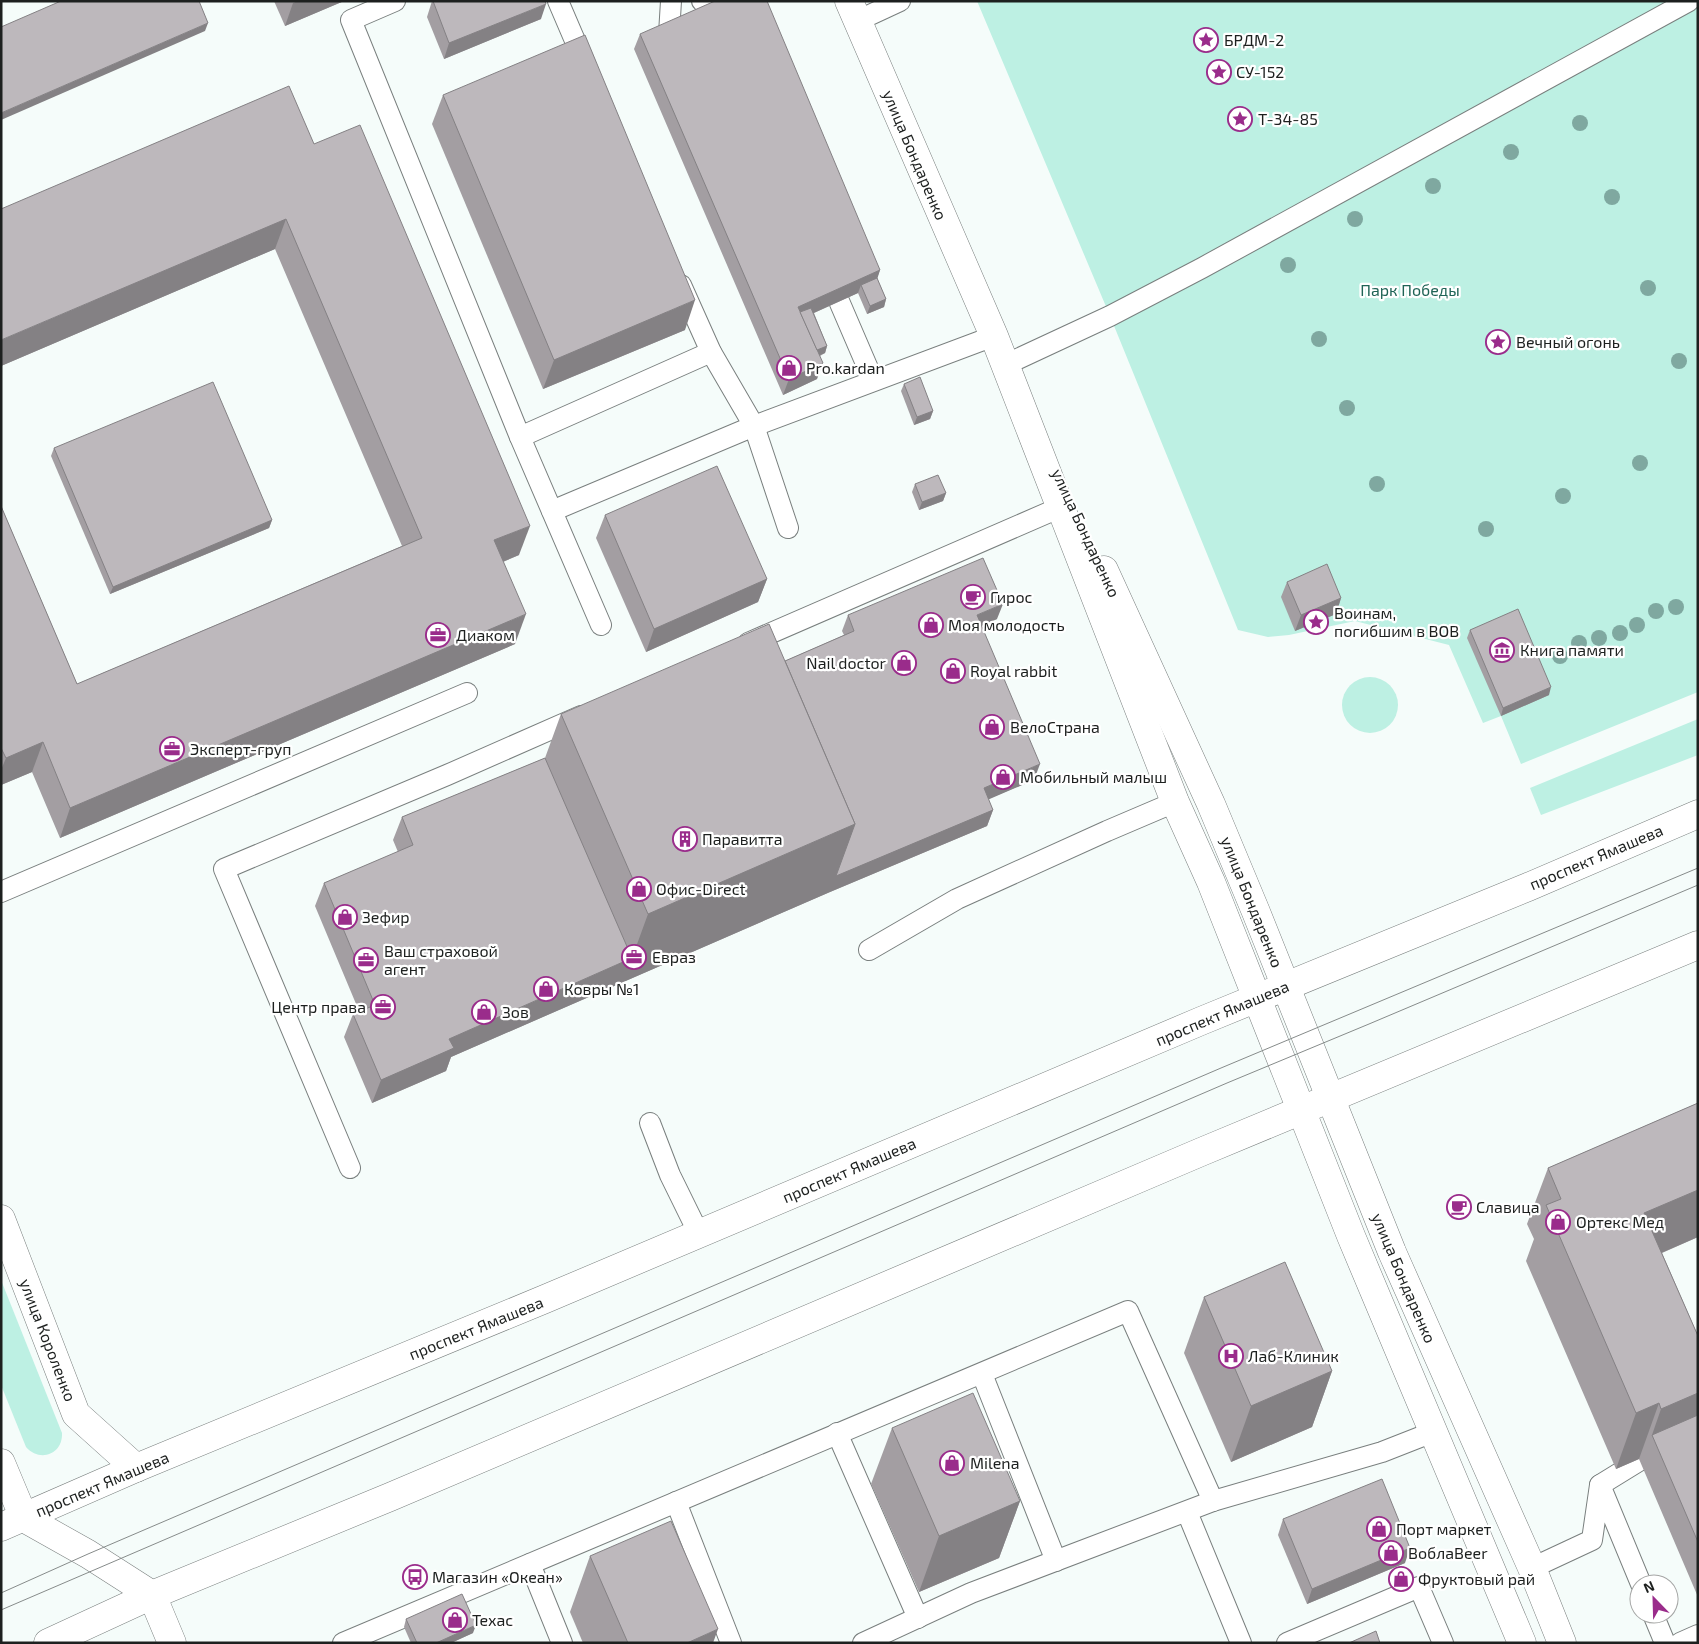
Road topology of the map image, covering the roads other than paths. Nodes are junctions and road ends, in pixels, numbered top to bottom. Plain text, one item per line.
1 (395, 1) edge
2 (558, 1) edge
3 (672, 1) edge
4 (900, 1) edge
5 (1689, 1) edge
6 (853, 11) edge
7 (669, 34) edge
8 (593, 82) edge
9 (675, 271) edge
10 (840, 301) edge
11 (994, 336) junction
12 (710, 352) junction
13 (1008, 363) junction
14 (873, 380) junction
15 (754, 426) junction
16 (520, 437) junction
17 (1061, 507) junction
18 (552, 511) junction
19 (788, 528) dead end
20 (601, 625) dead end
21 (735, 649) edge
22 (467, 693) dead end
23 (600, 708) edge
24 (1176, 802) junction
25 (1698, 814) edge
26 (1, 892) edge
27 (1698, 945) edge
28 (868, 950) dead end
29 (1286, 986) junction
30 (1257, 998) junction
31 (1331, 1099) junction
32 (1302, 1112) junction
33 (650, 1123) dead end
34 (350, 1168) dead end
35 (1, 1219) edge
36 (699, 1234) junction
37 (982, 1374) junction
38 (1434, 1432) junction
39 (836, 1433) junction
40 (1639, 1461) edge
41 (1, 1463) edge
42 (136, 1468) junction
43 (1600, 1485) junction
44 (1213, 1501) junction
45 (676, 1502) junction
46 (1187, 1512) junction
47 (12, 1523) edge
48 (1056, 1561) junction
49 (530, 1564) junction
50 (1532, 1568) junction
51 (1637, 1574) edge
52 (152, 1595) junction
53 (918, 1618) junction
54 (1657, 1624) edge
55 (1698, 1635) edge
56 (48, 1643) edge
57 (172, 1643) edge
58 (343, 1643) edge
59 (562, 1643) edge
60 (731, 1643) edge
61 (864, 1643) edge
62 (1241, 1643) edge
63 (1287, 1643) edge
64 (1443, 1643) edge
65 (1522, 1643) edge
66 (1562, 1643) edge
67 (1665, 1643) edge
68 (1680, 1643) edge

1 - 16 lane
2 - 8 lane
3 - 7 lane
4 - 6 lane
5 - 13 lane
6 - 11 main road, улица Бондаренко
9 - 12 lane
10 - 14 lane
11 - 13 main road, улица Бондаренко
11 - 14 lane
11 - 17 main road, улица Бондаренко
12 - 15 lane
12 - 16 lane
13 - 29 main road, улица Бондаренко
14 - 15 lane
15 - 18 lane
15 - 19 lane
16 - 18 lane
17 - 21 lane
17 - 24 main road, улица Бондаренко
18 - 20 lane
22 - 26 lane
23 - 34 lane
24 - 28 lane
24 - 30 main road, улица Бондаренко
25 - 29 main road, проспект Ямашева
27 - 31 main road
29 - 30 main road, проспект Ямашева
29 - 31 main road, улица Бондаренко
30 - 32 main road, улица Бондаренко
30 - 36 main road, проспект Ямашева
31 - 32 main road
31 - 50 main road, улица Бондаренко
32 - 38 main road, улица Бондаренко
32 - 52 main road
33 - 36 lane
35 - 42 main road, улица Короленко
36 - 42 main road, проспект Ямашева
37 - 39 lane
37 - 44 lane
37 - 48 lane
38 - 44 lane
38 - 65 main road, улица Бондаренко
39 - 45 lane
39 - 53 lane
40 - 43 lane
41 - 47 main road
42 - 47 main road, проспект Ямашева
43 - 50 lane
43 - 51 lane
44 - 46 lane
45 - 49 lane
45 - 60 lane
46 - 48 lane
46 - 62 lane
47 - 52 main road
48 - 53 lane
49 - 58 lane
49 - 59 lane
50 - 66 main road, улица Бондаренко
52 - 56 main road
52 - 57 main road
53 - 61 lane
54 - 67 lane
55 - 68 lane
63 - 64 lane

